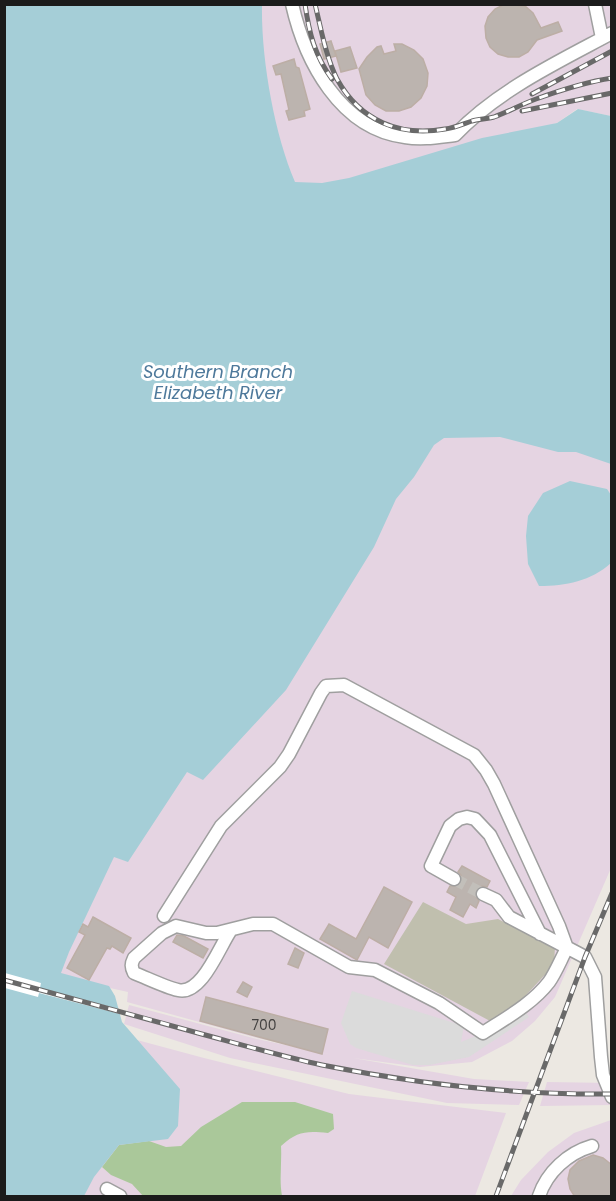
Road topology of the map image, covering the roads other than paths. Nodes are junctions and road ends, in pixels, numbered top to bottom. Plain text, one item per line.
1 (292, 4) edge
2 (595, 4) edge
3 (607, 35) edge
4 (454, 879) tunnel mouth
5 (483, 894) tunnel mouth
6 (164, 916) dead end
7 (231, 930) junction
8 (540, 934) junction
9 (567, 948) junction
10 (612, 1097) edge
11 (592, 1146) dead end
12 (108, 1189) dead end
13 (120, 1197) edge
14 (539, 1197) edge

1 - 3 street
2 - 3 street
4 - 8 street
5 - 8 street
6 - 9 street
7 - 7 street
7 - 9 street
8 - 9 street
9 - 10 street
11 - 14 street
12 - 13 street

